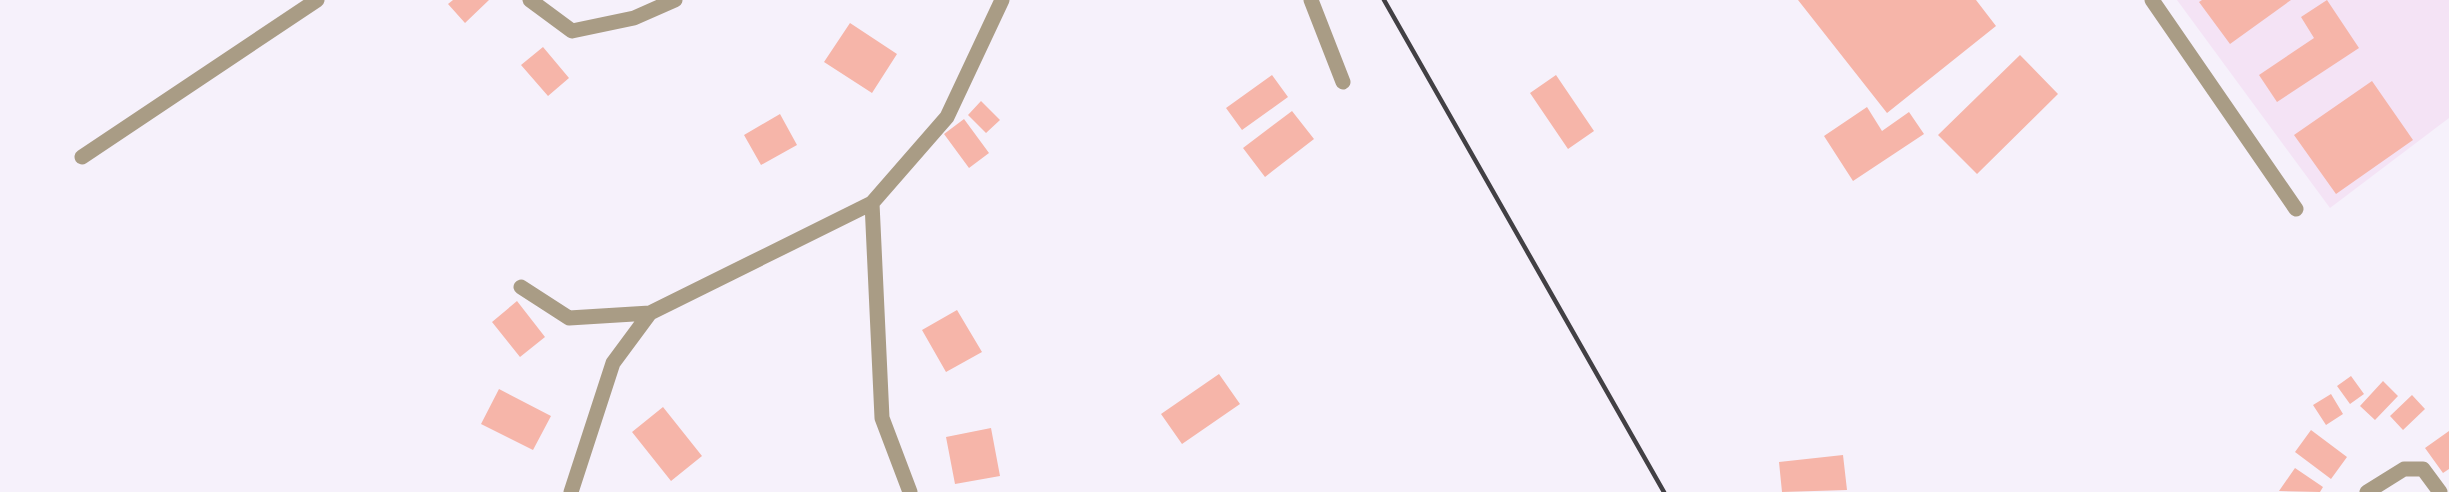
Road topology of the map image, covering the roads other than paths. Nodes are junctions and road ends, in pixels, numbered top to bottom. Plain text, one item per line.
1 (317, 0) edge
2 (530, 0) edge
3 (675, 0) edge
4 (1002, 0) edge
5 (1311, 0) edge
6 (2152, 0) edge
7 (1342, 82) dead end
8 (82, 157) dead end
9 (872, 203) junction
10 (2295, 209) dead end
11 (521, 287) dead end
12 (650, 313) junction
13 (571, 492) edge
14 (910, 492) edge
15 (2367, 492) edge
16 (2440, 492) edge

1 - 8 street
2 - 3 street
4 - 9 street
5 - 7 street
6 - 10 street
9 - 12 street
9 - 14 street
11 - 12 street
12 - 13 street
15 - 16 street

